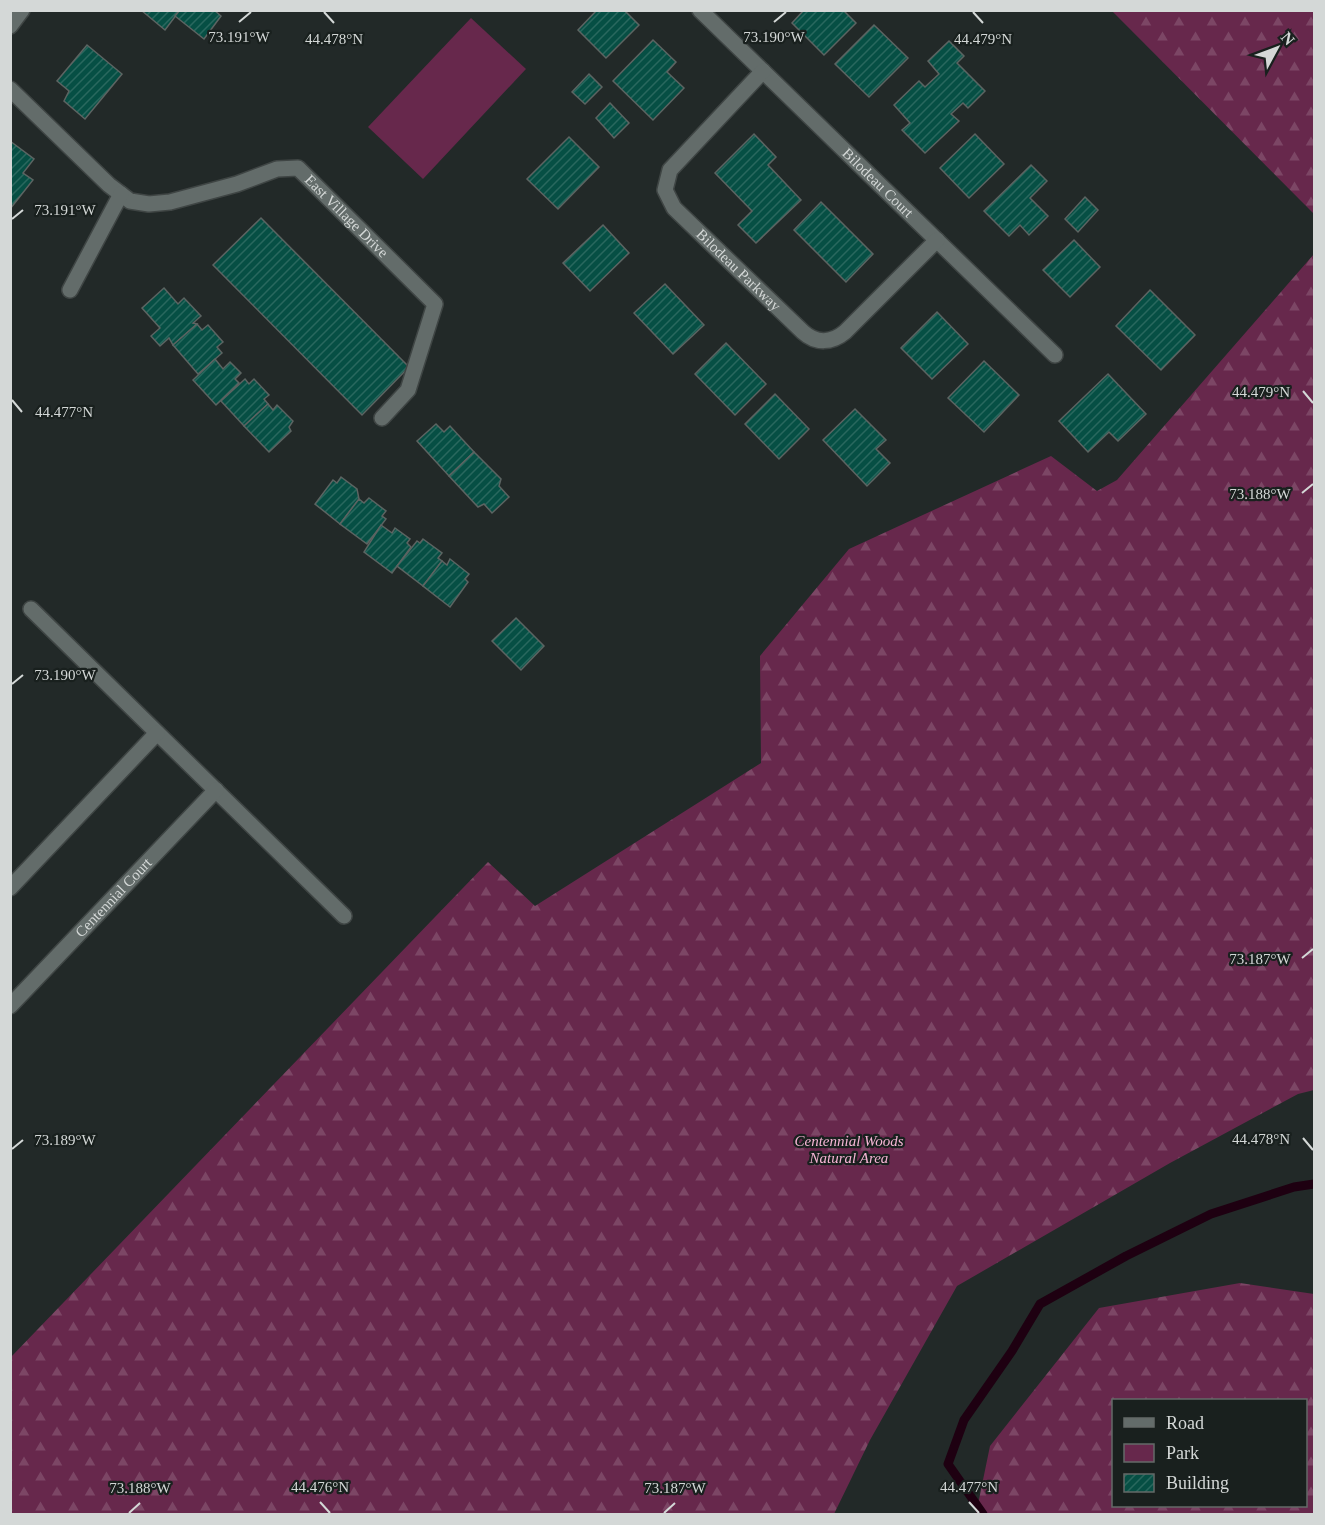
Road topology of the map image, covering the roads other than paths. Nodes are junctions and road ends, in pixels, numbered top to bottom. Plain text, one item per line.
1 (22, 10) edge
2 (700, 10) edge
3 (10, 26) edge
4 (763, 71) junction
5 (10, 89) edge
6 (121, 194) junction
7 (937, 240) junction
8 (70, 290) dead end
9 (1055, 355) dead end
10 (382, 418) dead end
11 (31, 609) dead end
12 (157, 733) junction
13 (216, 790) junction
14 (10, 888) edge
15 (344, 916) dead end
16 (10, 1006) edge

1 - 3 street
2 - 4 street, Bilodeau Court
4 - 7 street, Bilodeau Court
4 - 7 street, Bilodeau Parkway
5 - 6 street, East Village Drive
6 - 8 street
6 - 10 street, East Village Drive
7 - 9 street, Bilodeau Court
11 - 12 street
12 - 13 street
12 - 14 street
13 - 15 street
13 - 16 street, Centennial Court

